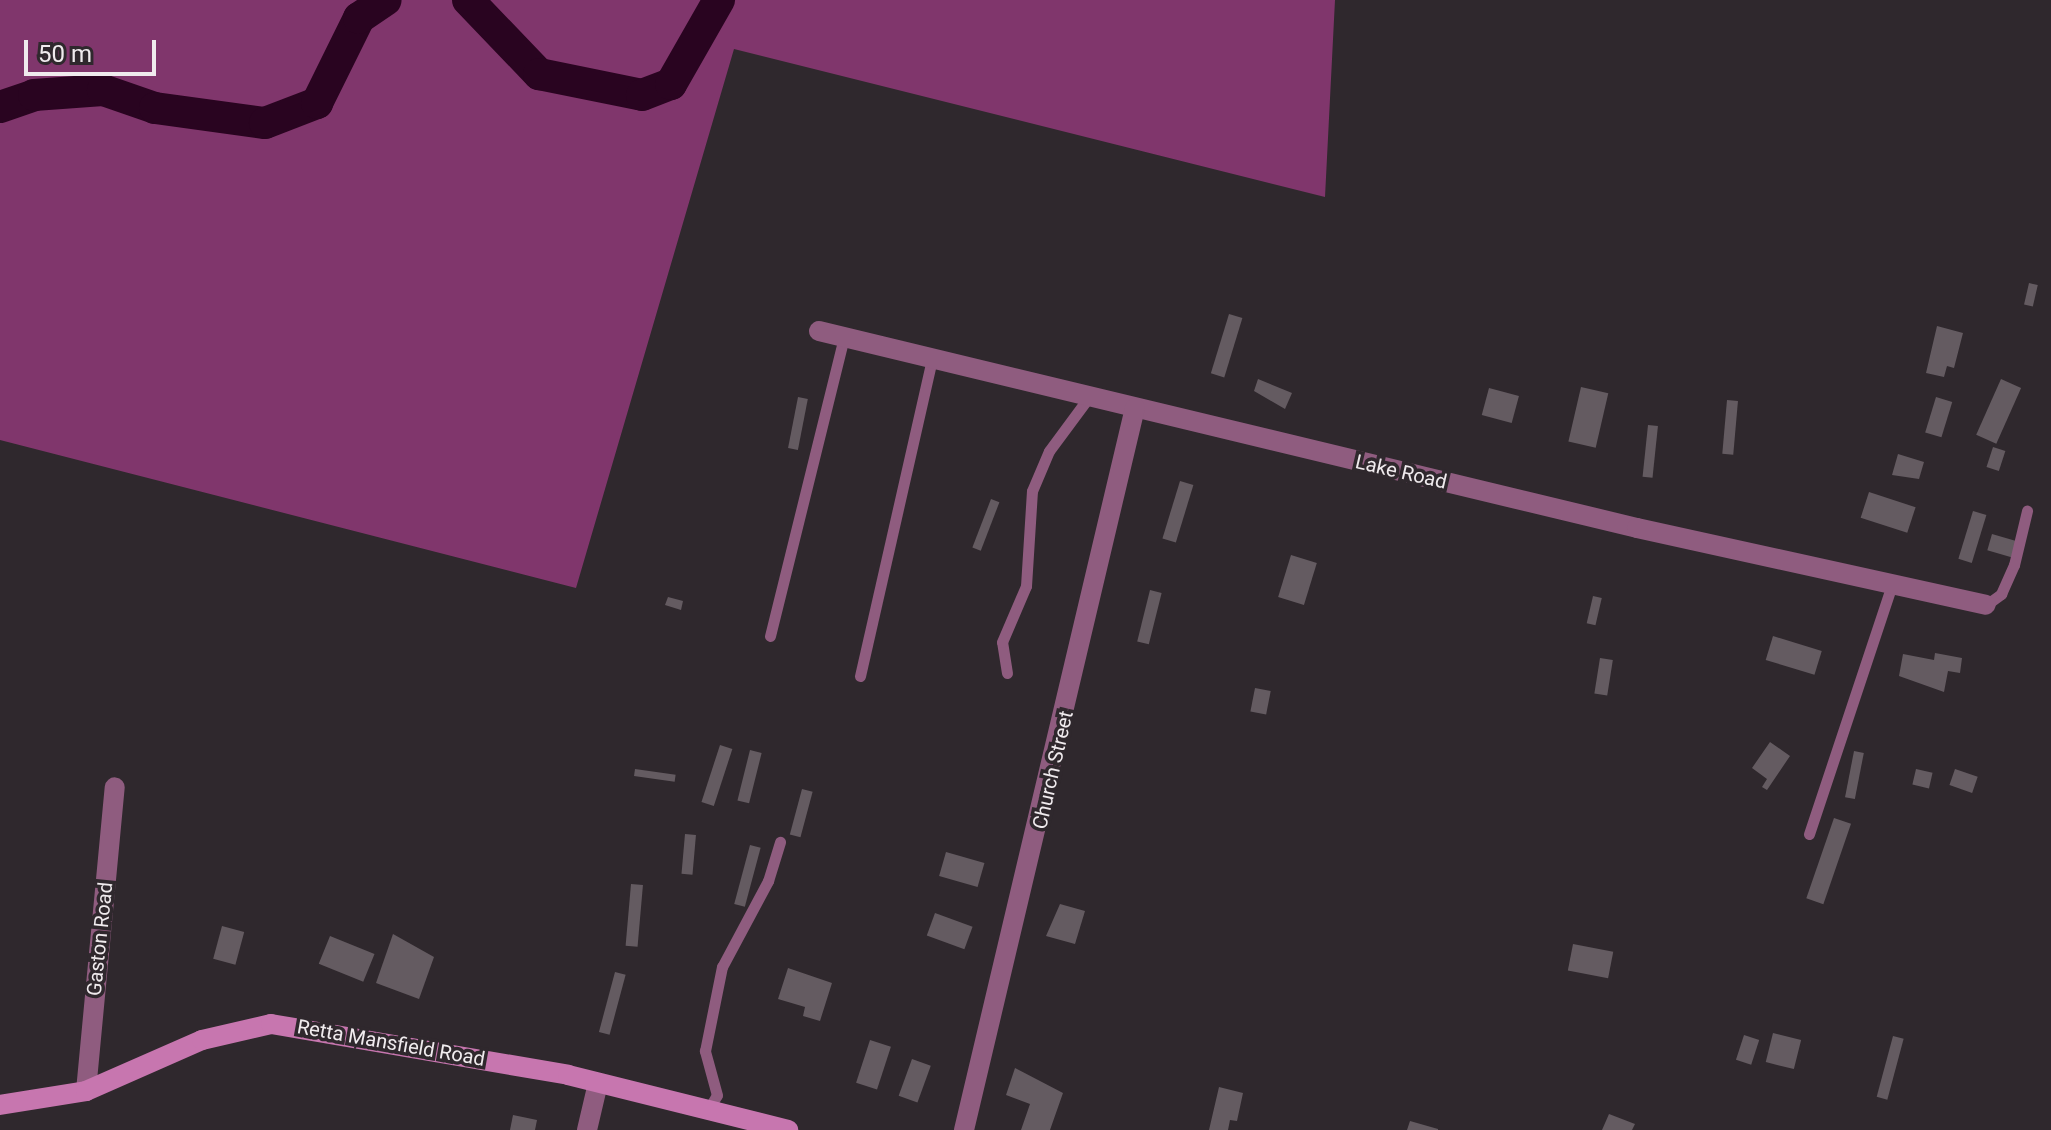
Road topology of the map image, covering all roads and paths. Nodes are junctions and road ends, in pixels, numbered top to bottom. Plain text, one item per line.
1 (819, 331) dead end
2 (844, 337) junction
3 (932, 359) junction
4 (1089, 397) junction
5 (1135, 408) junction
6 (2027, 511) dead end
7 (1892, 584) junction
8 (1986, 605) joint
9 (770, 636) dead end
10 (1007, 673) dead end
11 (860, 676) dead end
12 (115, 787) dead end
13 (1809, 834) dead end
14 (780, 842) dead end
15 (598, 1083) junction
16 (86, 1091) junction
17 (0, 1105) edge
18 (708, 1110) junction
19 (587, 1130) edge
20 (788, 1130) edge
21 (964, 1130) edge

1 - 2 street, Lake Road
2 - 3 street, Lake Road
2 - 9 lane
3 - 4 street, Lake Road
3 - 11 lane
4 - 5 street, Lake Road
4 - 10 lane
5 - 7 street, Lake Road
5 - 21 street, Church Street
6 - 8 lane
7 - 8 street, Lake Road
7 - 13 lane
12 - 16 street, Gaston Road
14 - 18 lane
15 - 16 street, Retta Mansfield Road
15 - 18 street, Retta Mansfield Road
15 - 19 street
16 - 17 street, Retta Mansfield Road
18 - 20 street, Retta Mansfield Road

